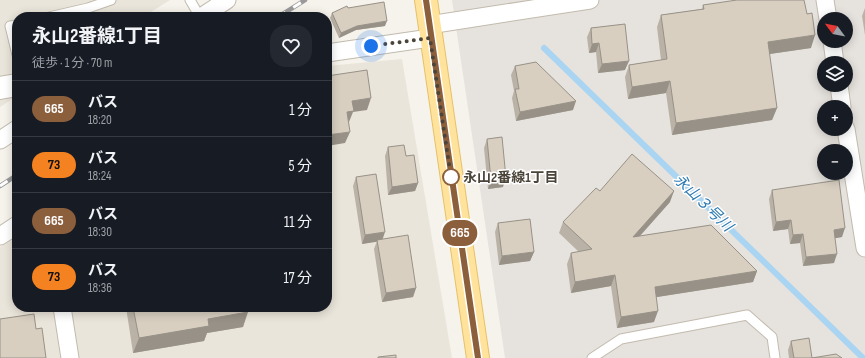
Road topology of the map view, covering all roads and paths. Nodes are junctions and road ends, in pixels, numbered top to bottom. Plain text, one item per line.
1 (111, 0) edge
2 (190, 0) edge
3 (227, 0) edge
4 (426, 0) edge
5 (590, 0) edge
6 (825, 0) edge
7 (71, 12) edge
8 (198, 12) edge
9 (209, 12) edge
10 (827, 12) edge
11 (12, 26) edge
12 (430, 31) junction
13 (12, 34) edge
14 (332, 52) edge
15 (12, 85) edge
16 (0, 88) edge
17 (12, 132) edge
18 (847, 136) edge
19 (0, 140) edge
20 (12, 228) edge
21 (0, 236) edge
22 (865, 248) edge
23 (63, 312) edge
24 (70, 358) edge
25 (478, 358) edge
26 (592, 358) edge
27 (775, 358) edge

1 - 7 lane
2 - 8 lane
3 - 9 street
4 - 12 main road
5 - 12 street
6 - 10 street
11 - 13 lane
12 - 14 street
12 - 25 main road
15 - 16 street
17 - 19 street
18 - 22 street
20 - 21 street
23 - 24 street
26 - 27 lane

